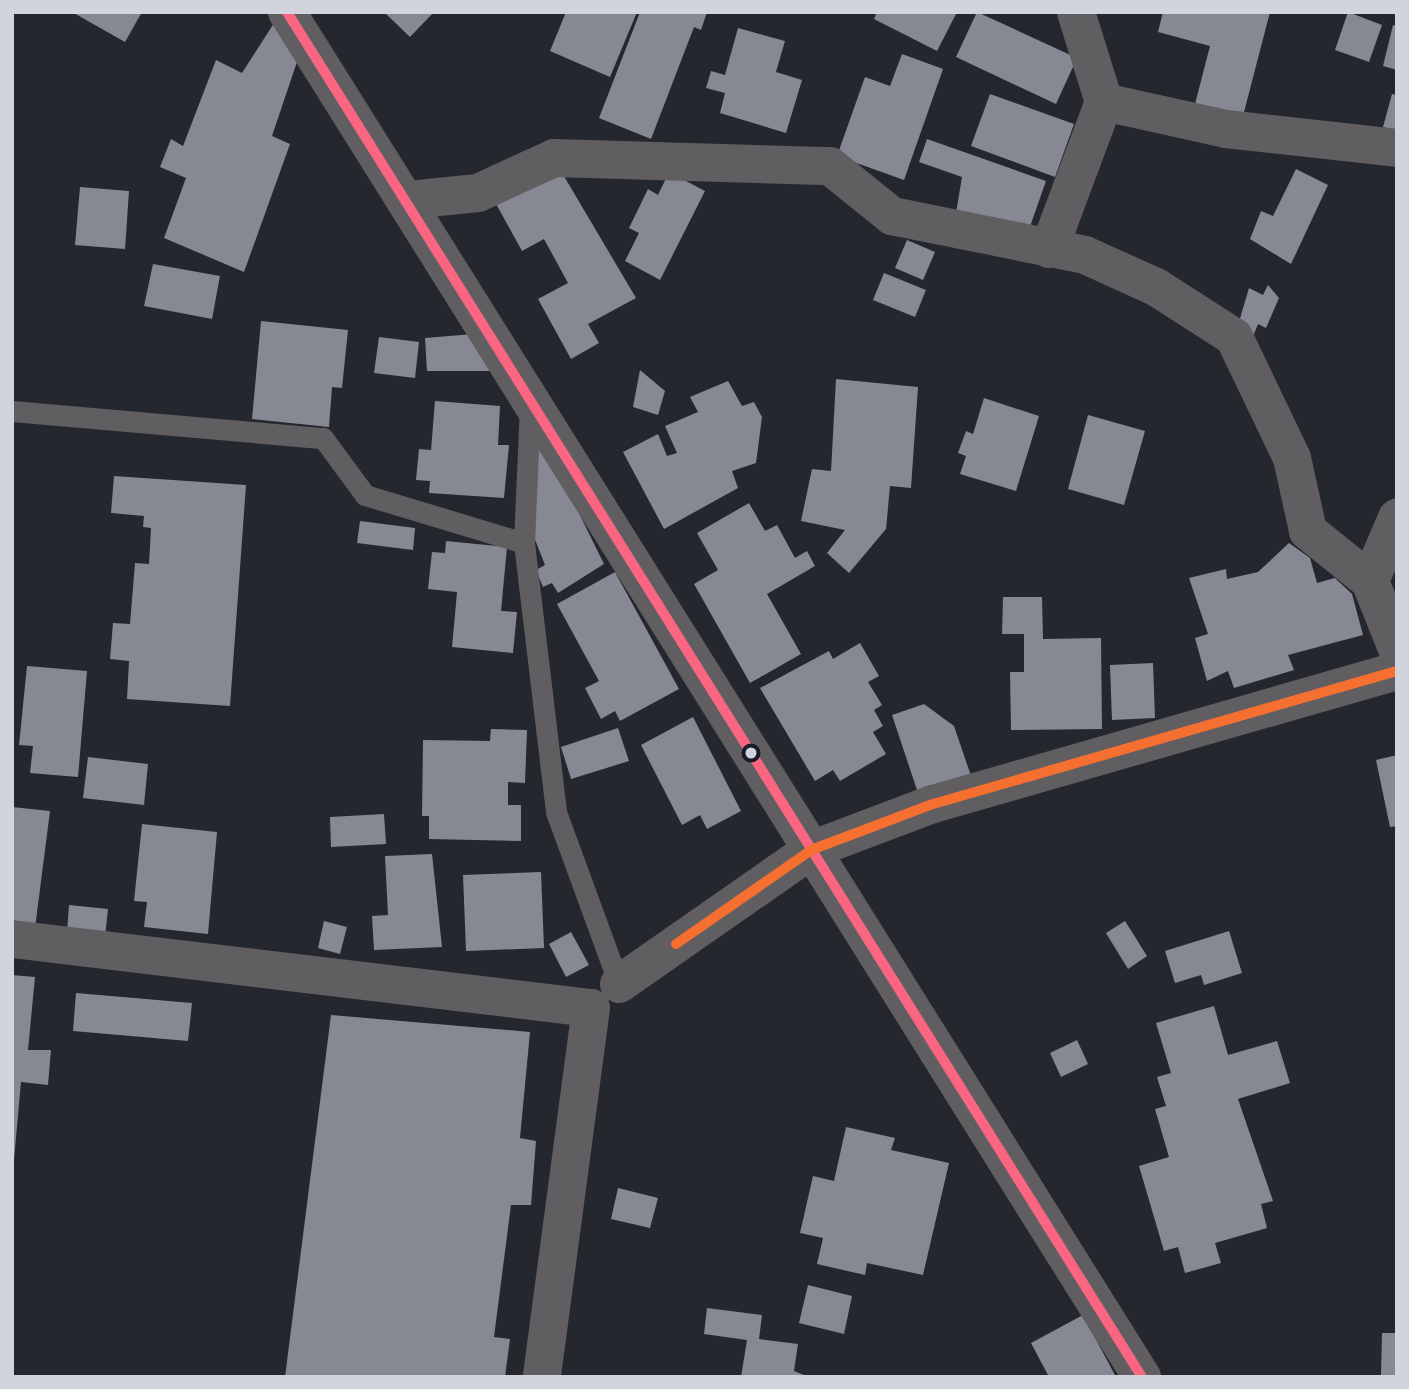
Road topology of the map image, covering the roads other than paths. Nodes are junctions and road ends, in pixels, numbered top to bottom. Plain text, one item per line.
1 (287, 12) edge
2 (1076, 12) edge
3 (1104, 102) junction
4 (1397, 148) edge
5 (409, 200) junction
6 (1049, 249) junction
7 (533, 401) junction
8 (12, 411) edge
9 (1397, 518) edge
10 (524, 543) junction
11 (1370, 581) junction
12 (1397, 649) edge
13 (1397, 671) edge
14 (811, 850) junction
15 (12, 939) edge
16 (619, 984) junction
17 (591, 1008) junction
18 (542, 1377) edge
19 (1142, 1377) edge

1 - 5 street
2 - 3 street
3 - 4 street
3 - 6 street
5 - 6 street
5 - 7 street
6 - 11 street
7 - 10 lane
7 - 14 street
8 - 10 lane
9 - 11 street
10 - 16 lane
11 - 12 street
13 - 14 street
14 - 16 street
14 - 19 street
15 - 17 street
16 - 17 street
17 - 18 street

